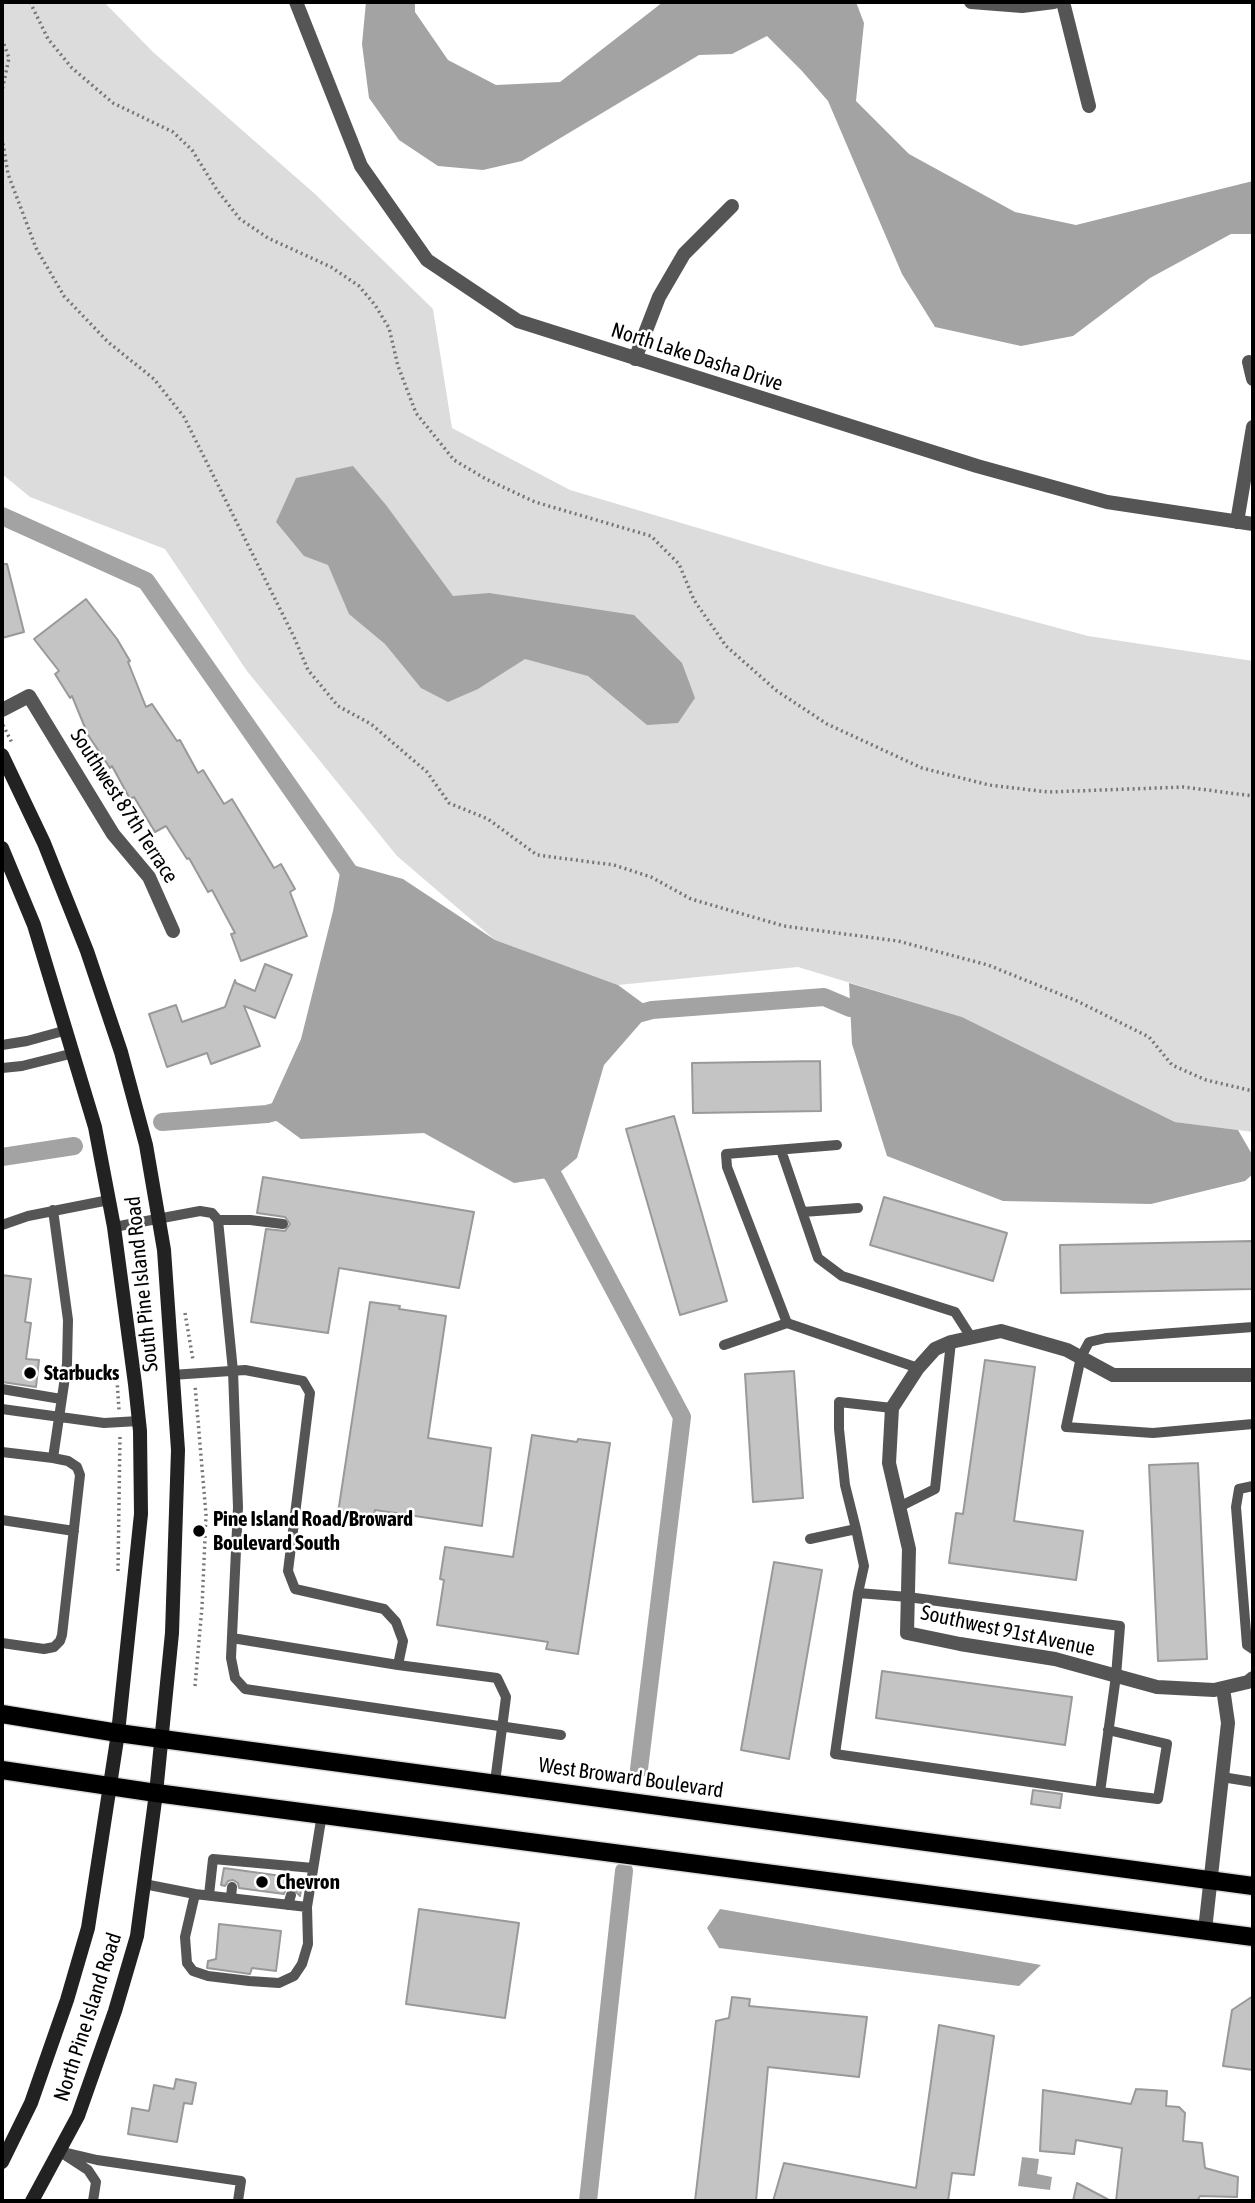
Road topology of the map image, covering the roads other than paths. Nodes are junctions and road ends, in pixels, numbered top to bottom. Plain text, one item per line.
1 (296, 2) edge
2 (971, 2) edge
3 (1054, 2) edge
4 (1063, 2) edge
5 (1089, 106) dead end
6 (732, 206) dead end
7 (635, 359) junction
8 (1249, 362) dead end
9 (1253, 379) edge
10 (1253, 427) edge
11 (1237, 522) junction
12 (1253, 524) edge
13 (2, 710) edge
14 (2, 755) edge
15 (2, 848) edge
16 (173, 931) dead end
17 (67, 1030) junction
18 (2, 1045) edge
19 (74, 1053) junction
20 (2, 1068) edge
21 (837, 1145) dead end
22 (781, 1150) junction
23 (109, 1200) junction
24 (858, 1208) dead end
25 (53, 1210) junction
26 (803, 1212) junction
27 (158, 1219) junction
28 (218, 1220) junction
29 (283, 1224) dead end
30 (2, 1225) edge
31 (114, 1227) junction
32 (787, 1323) junction
33 (1253, 1327) edge
34 (971, 1337) junction
35 (951, 1342) junction
36 (724, 1345) dead end
37 (1081, 1357) junction
38 (918, 1368) junction
39 (233, 1371) junction
40 (172, 1375) junction
41 (1253, 1375) edge
42 (2, 1389) edge
43 (61, 1399) junction
44 (892, 1408) junction
45 (2, 1409) edge
46 (59, 1416) junction
47 (139, 1421) junction
48 (1253, 1424) edge
49 (2, 1452) edge
50 (53, 1458) junction
51 (1253, 1486) edge
52 (899, 1507) junction
53 (2, 1520) edge
54 (856, 1529) junction
55 (74, 1531) junction
56 (810, 1539) dead end
57 (858, 1593) junction
58 (908, 1597) junction
59 (232, 1638) junction
60 (2, 1643) edge
61 (1253, 1649) edge
62 (398, 1665) junction
63 (1116, 1676) junction
64 (1253, 1678) edge
65 (1223, 1688) junction
66 (2, 1714) edge
67 (501, 1727) junction
68 (1108, 1730) junction
69 (118, 1733) junction
70 (561, 1735) dead end
71 (163, 1739) junction
72 (2, 1770) edge
73 (1222, 1777) junction
74 (495, 1782) junction
75 (1253, 1782) edge
76 (111, 1787) junction
77 (1100, 1792) junction
78 (156, 1793) junction
79 (322, 1814) junction
80 (295, 1865) junction
81 (313, 1868) junction
82 (293, 1878) dead end
83 (1211, 1880) junction
84 (144, 1884) junction
85 (1253, 1886) edge
86 (232, 1887) dead end
87 (195, 1894) junction
88 (209, 1895) junction
89 (231, 1898) junction
90 (307, 1907) junction
91 (1205, 1930) junction
92 (1253, 1937) edge
93 (59, 2151) junction
94 (2, 2162) edge
95 (140, 2166) junction
96 (138, 2177) dead end
97 (32, 2201) edge
98 (93, 2201) edge
99 (238, 2201) edge

1 - 7 street, North Lake Dasha Drive
2 - 3 street
4 - 5 street
6 - 7 street
7 - 11 street, North Lake Dasha Drive
8 - 9 street
10 - 11 street
11 - 12 street, North Lake Dasha Drive
13 - 16 street, Southwest 87th Terrace
14 - 27 main road, South Pine Island Road
15 - 17 main road, South Pine Island Road
17 - 18 lane
17 - 19 main road, South Pine Island Road
19 - 20 lane
19 - 23 main road, South Pine Island Road
21 - 22 lane
22 - 26 lane
22 - 32 lane
23 - 25 lane
23 - 31 main road, South Pine Island Road
24 - 26 lane
25 - 30 lane
25 - 43 lane
26 - 34 lane
27 - 28 lane
27 - 31 lane
27 - 40 main road, South Pine Island Road
28 - 29 lane
28 - 39 lane
31 - 47 main road, South Pine Island Road
32 - 36 lane
32 - 38 lane
33 - 37 lane
34 - 35 street, Southwest 91st Avenue
34 - 37 street, Southwest 91st Avenue
35 - 38 street, Southwest 91st Avenue
35 - 52 lane
37 - 41 street, Southwest 91st Avenue
37 - 48 lane
38 - 44 street, Southwest 91st Avenue
39 - 40 lane
39 - 59 lane
39 - 62 lane
40 - 71 main road, South Pine Island Road
42 - 43 lane
43 - 46 lane
44 - 52 street, Southwest 91st Avenue
44 - 54 lane
45 - 46 lane
46 - 47 lane
46 - 50 lane
47 - 69 main road, South Pine Island Road
49 - 50 lane
50 - 55 lane
51 - 61 lane
52 - 58 street, Southwest 91st Avenue
53 - 55 lane
54 - 56 lane
54 - 57 lane
55 - 60 lane
57 - 58 lane
57 - 77 lane
58 - 63 street, Southwest 91st Avenue
58 - 63 lane
59 - 62 lane
59 - 67 lane
62 - 67 lane
63 - 65 street, Southwest 91st Avenue
63 - 68 lane
64 - 65 street, Southwest 91st Avenue
65 - 73 street
66 - 69 main road, West Broward Boulevard
67 - 70 lane
67 - 74 lane
68 - 77 lane
68 - 77 lane
69 - 71 main road, West Broward Boulevard
69 - 76 main road, South Pine Island Road
71 - 74 main road, West Broward Boulevard
71 - 78 main road, South Pine Island Road
72 - 76 main road
73 - 75 lane
73 - 83 street
74 - 83 main road, West Broward Boulevard
76 - 78 main road
76 - 94 main road, North Pine Island Road
78 - 79 main road
78 - 84 main road, North Pine Island Road
79 - 81 lane
79 - 91 main road
80 - 81 lane
80 - 82 lane
80 - 88 lane
81 - 90 lane
83 - 85 main road, West Broward Boulevard
83 - 91 street
84 - 87 lane
84 - 93 main road, North Pine Island Road
86 - 89 lane
87 - 88 lane
87 - 90 lane
88 - 89 lane
89 - 90 lane
91 - 92 main road
93 - 95 lane
93 - 97 main road, North Pine Island Road
93 - 98 lane
95 - 96 lane
95 - 99 lane

